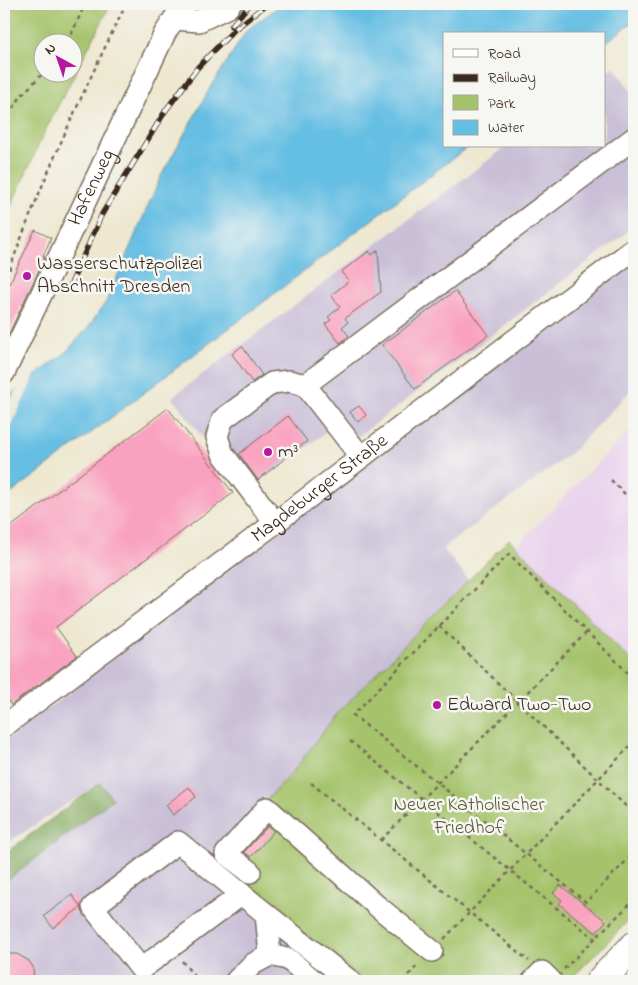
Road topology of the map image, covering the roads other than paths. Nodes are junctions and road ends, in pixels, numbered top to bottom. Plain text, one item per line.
1 (230, 4) edge
2 (179, 12) edge
3 (634, 138) edge
4 (634, 249) edge
5 (4, 373) edge
6 (305, 385) junction
7 (362, 457) junction
8 (275, 523) junction
9 (4, 726) edge
10 (250, 872) dead end
11 (242, 894) junction
12 (266, 914) junction
13 (634, 946) edge
14 (432, 951) road end
15 (270, 955) junction
16 (236, 981) edge
17 (314, 981) edge
18 (350, 981) edge
19 (600, 981) edge

1 - 2 street
2 - 5 street, Hafenweg
3 - 6 street
4 - 7 street, Magdeburger Straße
6 - 7 street
6 - 8 street
7 - 8 street, Magdeburger Straße
8 - 9 street, Magdeburger Straße
10 - 14 street
11 - 11 street
11 - 12 street
12 - 15 street
12 - 18 street
13 - 19 main road
15 - 16 street
15 - 17 street

